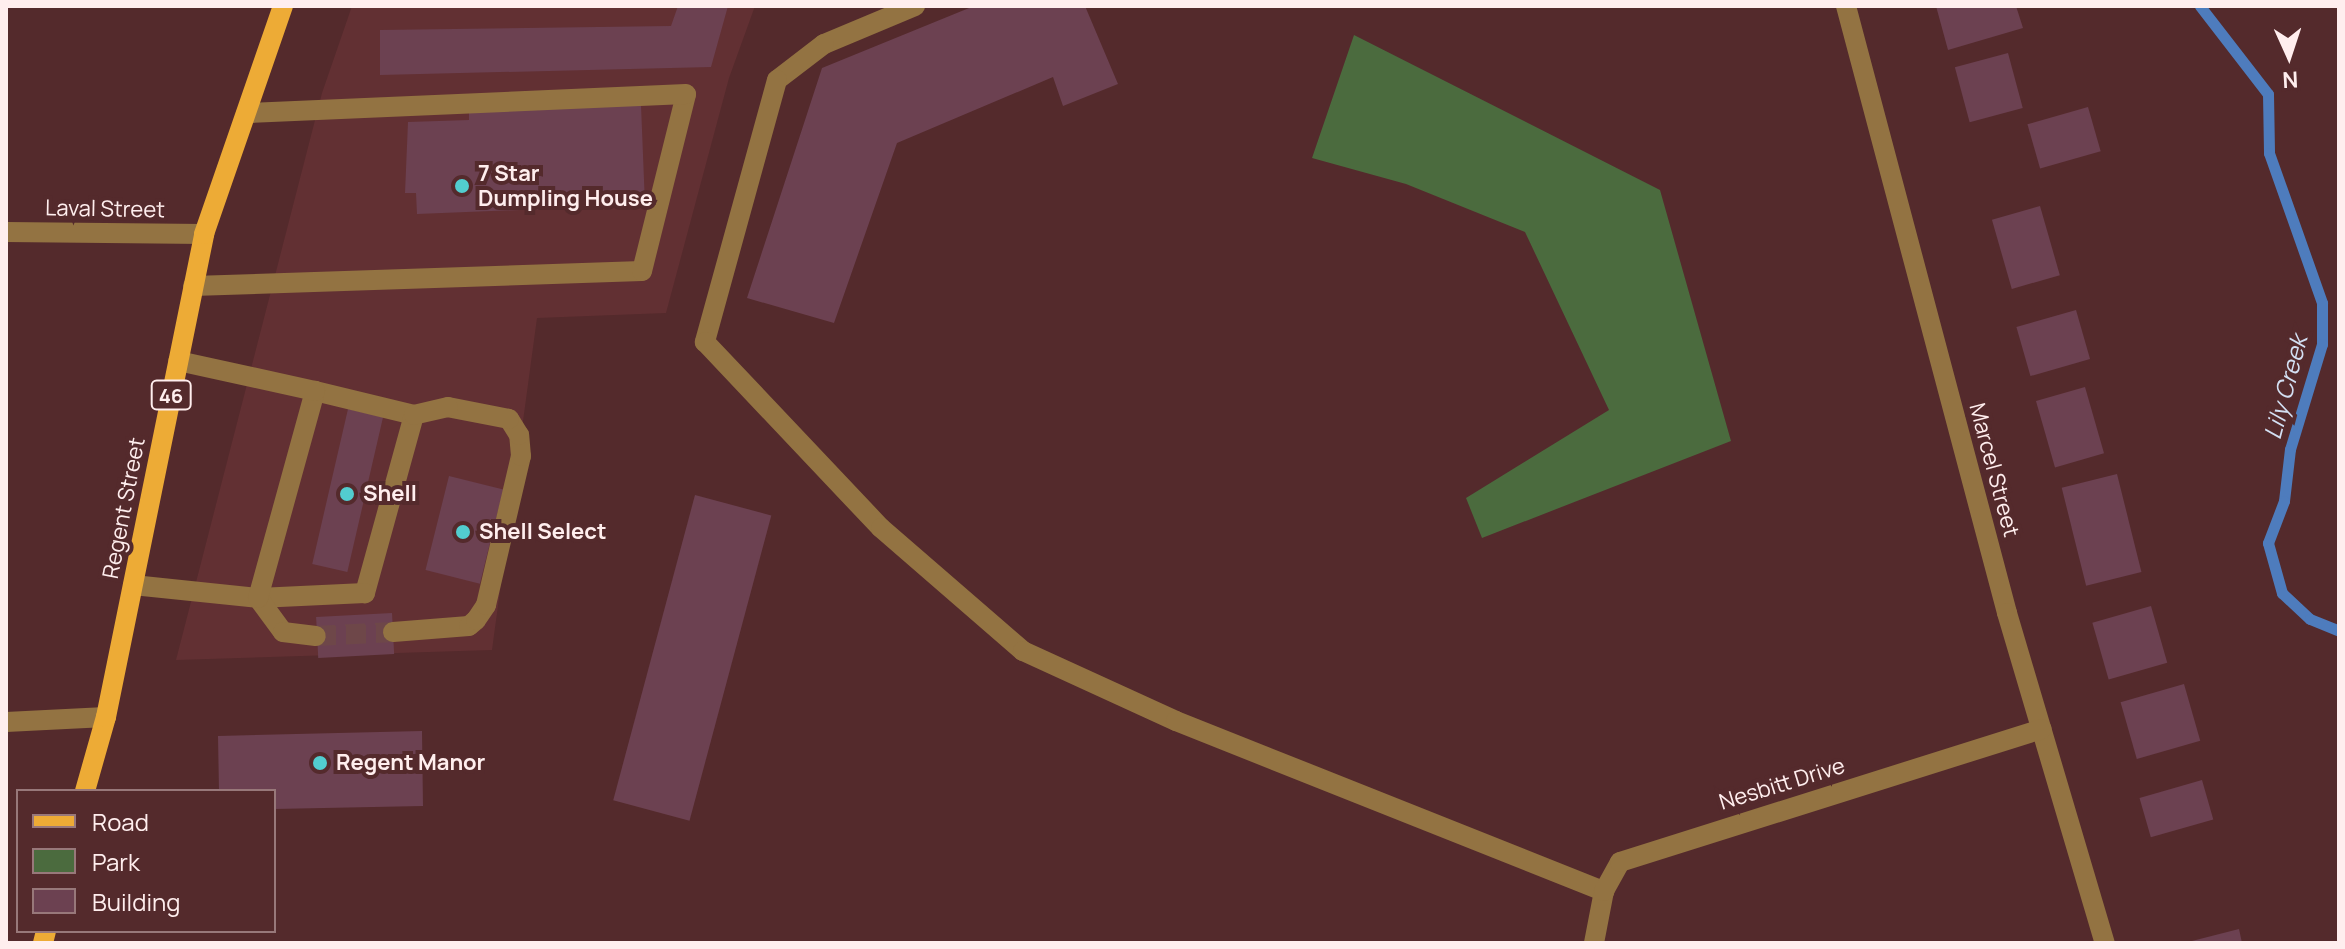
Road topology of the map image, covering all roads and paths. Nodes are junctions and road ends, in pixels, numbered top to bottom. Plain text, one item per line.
1 (283, 6) edge
2 (915, 6) edge
3 (1846, 6) edge
4 (246, 113) junction
5 (6, 232) edge
6 (204, 234) junction
7 (193, 286) junction
8 (178, 361) junction
9 (315, 391) junction
10 (414, 415) junction
11 (133, 585) junction
12 (258, 598) junction
13 (393, 632) tunnel mouth
14 (316, 636) tunnel mouth
15 (106, 717) junction
16 (6, 722) edge
17 (2041, 729) junction
18 (86, 789) edge
19 (1604, 891) junction
20 (1594, 943) edge
21 (2105, 943) edge

1 - 4 main road, Regent Street / 46
2 - 19 street
3 - 17 street, Marcel Street
4 - 6 main road, Regent Street / 46
4 - 7 street
5 - 6 street, Laval Street
6 - 7 main road, Regent Street / 46
7 - 8 main road, Regent Street / 46
8 - 9 street
8 - 11 main road, Regent Street / 46
9 - 10 street
9 - 12 street
10 - 12 street
10 - 13 street
11 - 12 street
11 - 15 main road, Regent Street / 46
12 - 14 street
15 - 16 street
15 - 18 main road, Regent Street / 46
17 - 19 street, Nesbitt Drive
17 - 21 street, Marcel Street
19 - 20 street, Nesbitt Drive

